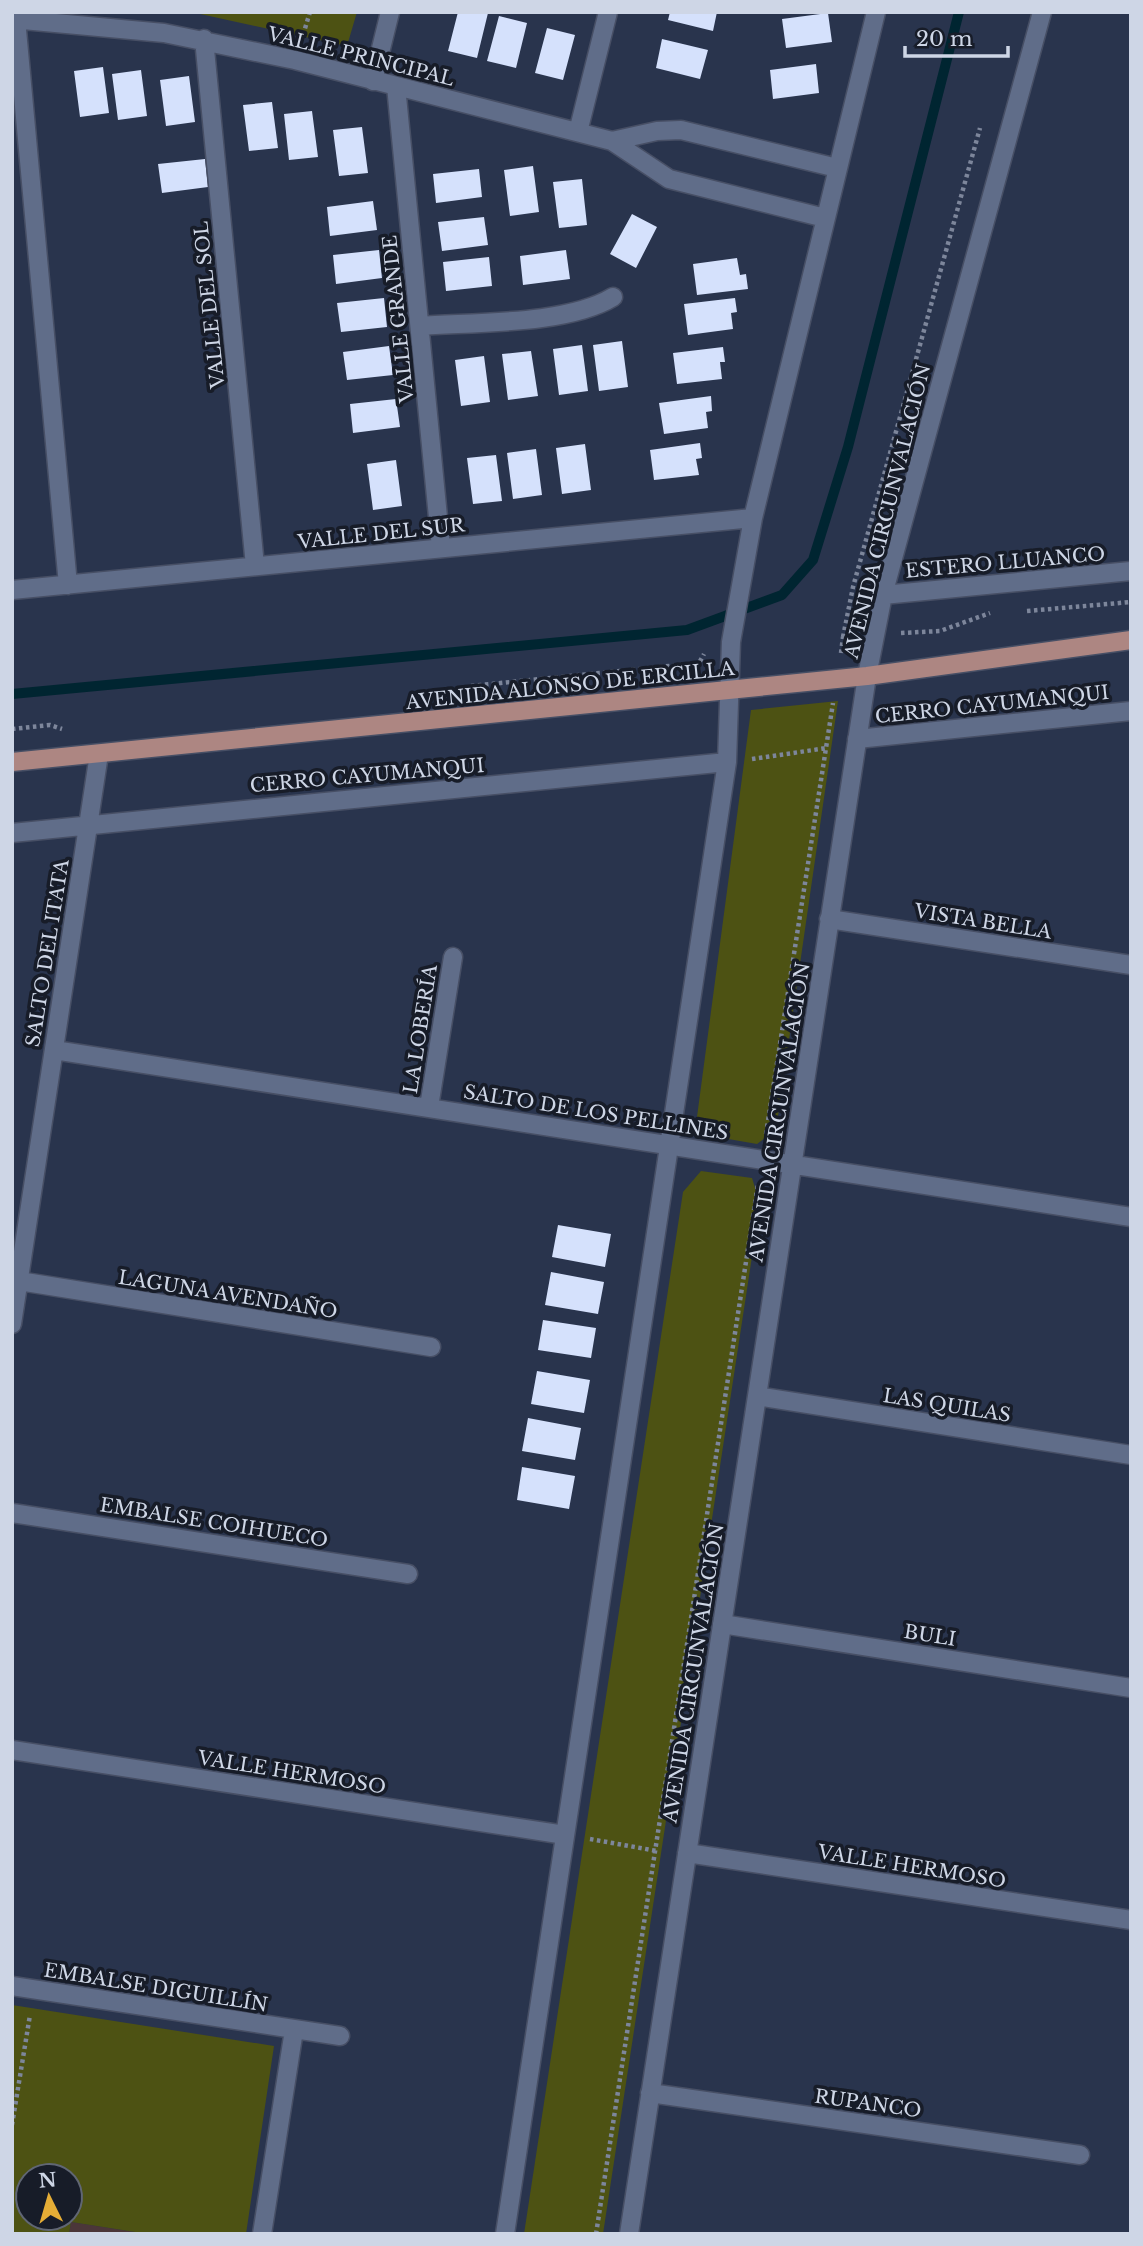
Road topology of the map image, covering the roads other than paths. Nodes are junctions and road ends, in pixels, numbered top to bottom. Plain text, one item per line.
1 (390, 12) edge
2 (608, 12) edge
3 (876, 12) edge
4 (1042, 12) edge
5 (14, 19) edge
6 (204, 39) junction
7 (373, 81) junction
8 (396, 86) junction
9 (578, 132) junction
10 (612, 141) junction
11 (837, 168) junction
12 (825, 218) junction
13 (613, 297) dead end
14 (419, 326) junction
15 (753, 518) junction
16 (441, 548) junction
17 (255, 566) junction
18 (1131, 571) edge
19 (68, 585) junction
20 (12, 590) edge
21 (883, 595) junction
22 (1131, 640) edge
23 (867, 676) junction
24 (727, 689) junction
25 (1131, 711) edge
26 (857, 739) junction
27 (99, 754) junction
28 (12, 762) edge
29 (727, 762) junction
30 (88, 823) junction
31 (12, 833) edge
32 (830, 919) junction
33 (453, 957) dead end
34 (1131, 965) edge
35 (54, 1049) junction
36 (429, 1107) junction
37 (669, 1145) junction
38 (792, 1165) junction
39 (1131, 1217) edge
40 (19, 1281) junction
41 (12, 1324) edge
42 (431, 1347) dead end
43 (757, 1396) junction
44 (1131, 1455) edge
45 (12, 1513) edge
46 (408, 1574) dead end
47 (722, 1624) junction
48 (1131, 1688) edge
49 (12, 1750) edge
50 (565, 1835) junction
51 (687, 1853) junction
52 (1131, 1920) edge
53 (12, 1986) edge
54 (294, 2030) junction
55 (340, 2036) dead end
56 (650, 2093) junction
57 (1080, 2155) dead end
58 (262, 2234) edge
59 (505, 2234) edge
60 (629, 2234) edge

1 - 7 street
2 - 9 street
3 - 11 street
4 - 21 street, AVENIDA CIRCUNVALACIÓN
5 - 6 street, VALLE PRINCIPAL
5 - 19 street
6 - 7 street, VALLE PRINCIPAL
6 - 17 street, VALLE DEL SOL
7 - 8 street, VALLE PRINCIPAL
8 - 9 street, VALLE PRINCIPAL
8 - 14 street, VALLE GRANDE
9 - 10 street, VALLE PRINCIPAL
10 - 11 street, VALLE PRINCIPAL
10 - 12 street, VALLE PRINCIPAL
11 - 12 street
12 - 15 street
13 - 14 street
14 - 16 street, VALLE GRANDE
15 - 16 street, VALLE DEL SUR
15 - 24 street
16 - 17 street, VALLE DEL SUR
17 - 19 street, VALLE DEL SUR
18 - 21 street, ESTERO LLUANCO
19 - 20 street, VALLE DEL SUR
21 - 23 street, AVENIDA CIRCUNVALACIÓN
22 - 23 main road, AVENIDA ALONSO DE ERCILLA
23 - 24 main road, AVENIDA ALONSO DE ERCILLA
23 - 26 street, AVENIDA CIRCUNVALACIÓN
24 - 27 main road, AVENIDA ALONSO DE ERCILLA
24 - 29 street
25 - 26 street, CERRO CAYUMANQUI
26 - 32 street, AVENIDA CIRCUNVALACIÓN
27 - 28 main road, AVENIDA ALONSO DE ERCILLA
27 - 30 street, SALTO DEL ITATA
29 - 30 street, CERRO CAYUMANQUI
29 - 37 street
30 - 31 street, CERRO CAYUMANQUI
30 - 35 street, SALTO DEL ITATA
32 - 34 street, VISTA BELLA
32 - 38 street, AVENIDA CIRCUNVALACIÓN
33 - 36 street, LA LOBERÍA
35 - 36 street, SALTO DE LOS PELLINES
35 - 40 street, SALTO DEL ITATA
36 - 37 street, SALTO DE LOS PELLINES
37 - 38 street, SALTO DE LOS PELLINES
37 - 50 street
38 - 39 street, SALTO DE LOS PELLINES
38 - 43 street, AVENIDA CIRCUNVALACIÓN
40 - 41 street, SALTO DEL ITATA
40 - 42 street, LAGUNA AVENDAÑO
43 - 44 street, LAS QUILAS
43 - 47 street, AVENIDA CIRCUNVALACIÓN
45 - 46 street, EMBALSE COIHUECO
47 - 48 street, BULI
47 - 51 street, AVENIDA CIRCUNVALACIÓN
49 - 50 street, VALLE HERMOSO
50 - 59 street
51 - 52 street, VALLE HERMOSO
51 - 56 street, AVENIDA CIRCUNVALACIÓN
53 - 54 street, EMBALSE DIGUILLÍN
54 - 55 street, EMBALSE DIGUILLÍN
54 - 58 street
56 - 57 street, RUPANCO
56 - 60 street, AVENIDA CIRCUNVALACIÓN

